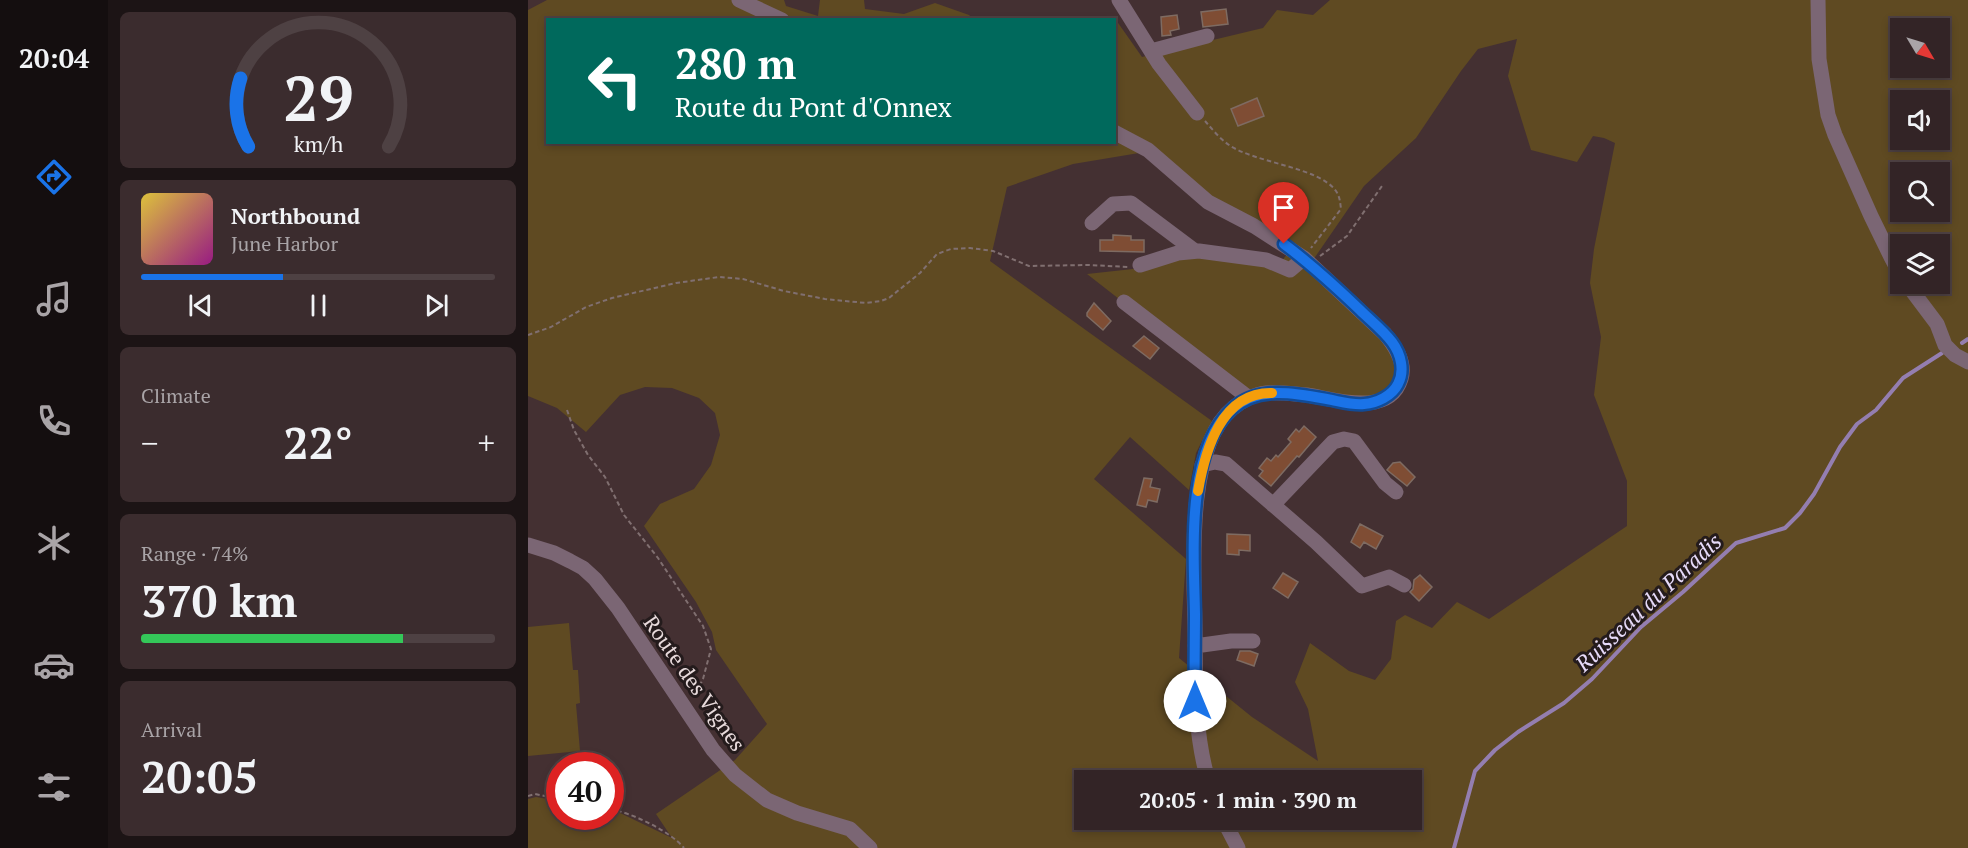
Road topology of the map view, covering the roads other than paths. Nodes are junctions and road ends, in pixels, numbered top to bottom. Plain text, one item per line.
1 (739, 0) edge
2 (1119, 0) edge
3 (1818, 0) edge
4 (778, 18) edge
5 (1207, 36) dead end
6 (1151, 51) junction
7 (1197, 112) road end
8 (1116, 133) edge
9 (1092, 223) dead end
10 (1195, 251) junction
11 (1890, 257) edge
12 (1307, 260) junction
13 (1140, 266) road end
14 (1914, 294) edge
15 (1124, 302) dead end
16 (1968, 362) edge
17 (1250, 398) junction
18 (1202, 465) junction
19 (1396, 492) dead end
20 (1273, 505) junction
21 (528, 545) edge
22 (1404, 585) dead end
23 (1253, 641) dead end
24 (1196, 646) junction
25 (1205, 770) edge
26 (1229, 830) edge
27 (870, 848) edge
28 (1238, 848) edge

1 - 4 street
2 - 6 street
3 - 11 street
5 - 6 street
6 - 7 street
8 - 12 street
9 - 10 street
10 - 12 street
10 - 13 street
12 - 17 street
14 - 16 street
15 - 17 street
17 - 18 street
18 - 20 street
18 - 24 street
19 - 20 street
20 - 22 street
21 - 27 street, Route des Vignes
23 - 24 street
24 - 25 street
26 - 28 street

